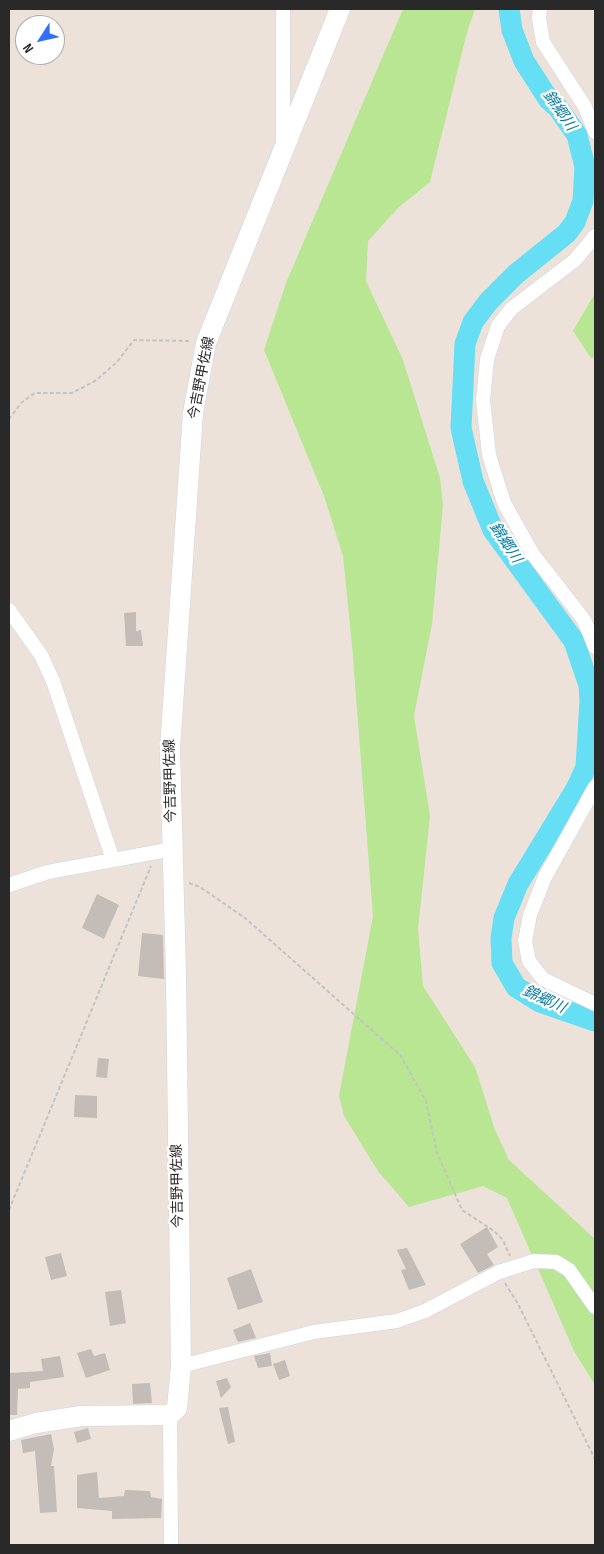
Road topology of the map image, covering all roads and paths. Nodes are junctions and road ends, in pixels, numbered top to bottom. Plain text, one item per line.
1 (283, 9) edge
2 (340, 9) edge
3 (540, 9) edge
4 (595, 132) edge
5 (283, 151) junction
6 (595, 236) edge
7 (206, 343) junction
8 (9, 419) edge
9 (9, 610) edge
10 (595, 647) edge
11 (595, 787) edge
12 (165, 851) junction
13 (113, 860) junction
14 (174, 878) junction
15 (9, 885) edge
16 (595, 1004) edge
17 (9, 1210) edge
18 (517, 1266) junction
19 (498, 1272) junction
20 (595, 1307) edge
21 (180, 1366) junction
22 (170, 1414) junction
23 (9, 1431) edge
24 (595, 1459) edge
25 (171, 1545) edge

1 - 5 street
2 - 5 main road, 今吉野甲佐線
3 - 4 street
5 - 7 main road, 今吉野甲佐線
6 - 10 street
7 - 8 path
7 - 12 main road, 今吉野甲佐線
9 - 13 street
11 - 16 street
12 - 13 street
12 - 14 main road, 今吉野甲佐線
12 - 17 path
13 - 15 street
14 - 18 path
14 - 21 main road, 今吉野甲佐線
18 - 19 street
18 - 20 street
19 - 21 street
19 - 24 path
21 - 22 main road, 今吉野甲佐線
22 - 23 main road
22 - 25 street

